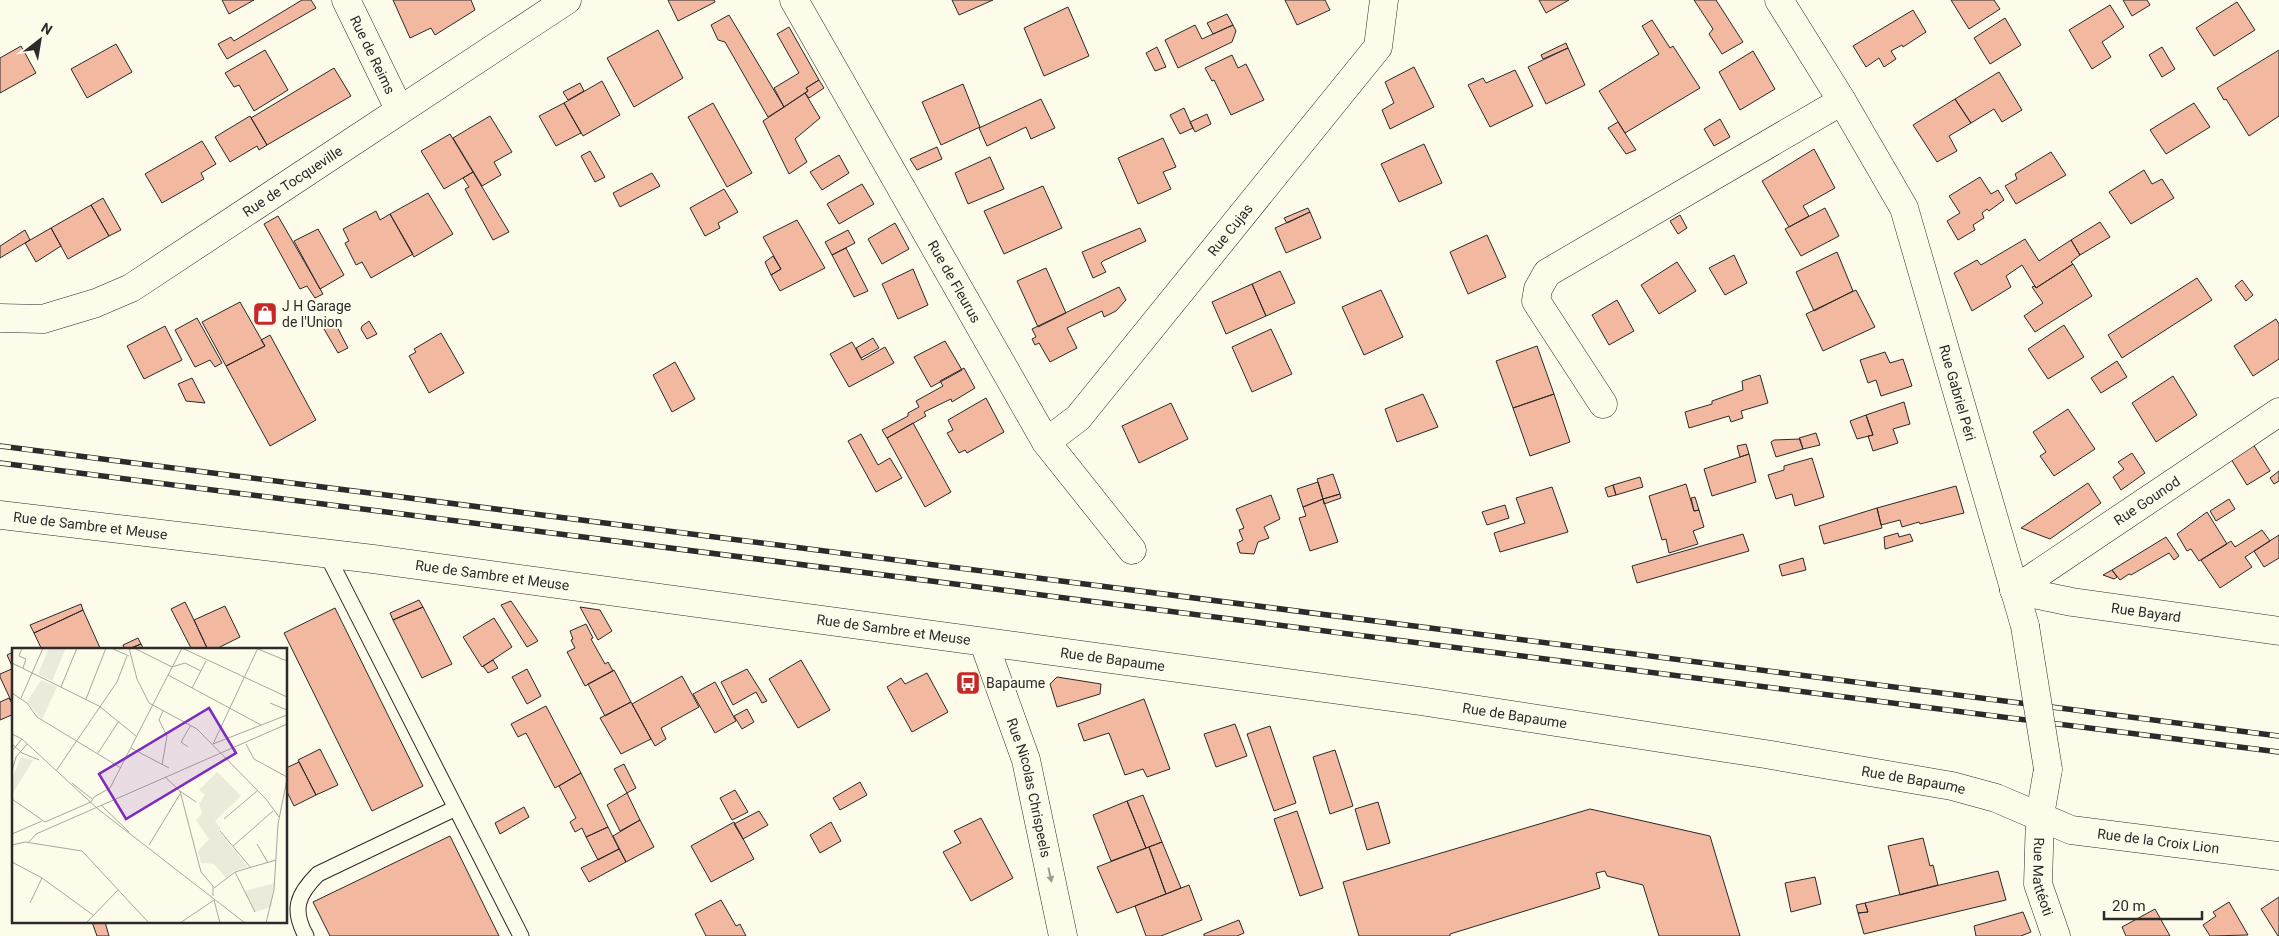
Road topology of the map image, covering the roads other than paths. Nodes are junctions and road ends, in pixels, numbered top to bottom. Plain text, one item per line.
1 (346, 0) edge
2 (567, 0) edge
3 (794, 0) edge
4 (1384, 0) edge
5 (1779, 0) edge
6 (1842, 101) junction
7 (399, 109) junction
8 (0, 318) edge
9 (1603, 404) dead end
10 (2279, 412) edge
11 (1046, 442) junction
12 (0, 515) edge
13 (1132, 550) dead end
14 (326, 554) junction
15 (2014, 590) junction
16 (2279, 631) edge
17 (984, 643) junction
18 (456, 808) junction
19 (2040, 815) junction
20 (2279, 856) edge
21 (306, 936) edge
22 (521, 936) edge
23 (1063, 936) edge
24 (2056, 936) edge

1 - 7 street, Rue de Reims
2 - 7 street, Rue de Tocqueville
3 - 11 street, Rue de Fleurus
4 - 11 street, Rue Cujas
5 - 6 street, Rue Gabriel Péri
6 - 9 street
6 - 15 street, Rue Gabriel Péri
7 - 8 street, Rue de Tocqueville
10 - 15 street, Rue Gounod
11 - 13 street, Rue de Fleurus
12 - 14 street, Rue de Sambre et Meuse
14 - 17 street, Rue de Sambre et Meuse
14 - 18 lane
15 - 16 street, Rue Bayard
15 - 19 street, Rue Gabriel Péri, bridge
17 - 19 street, Rue de Bapaume
17 -> 23 street, Rue Nicolas Chrispeels
18 - 21 lane
18 - 22 lane
19 - 20 street, Rue de la Croix Lion
19 - 24 street, Rue Mattéoti

